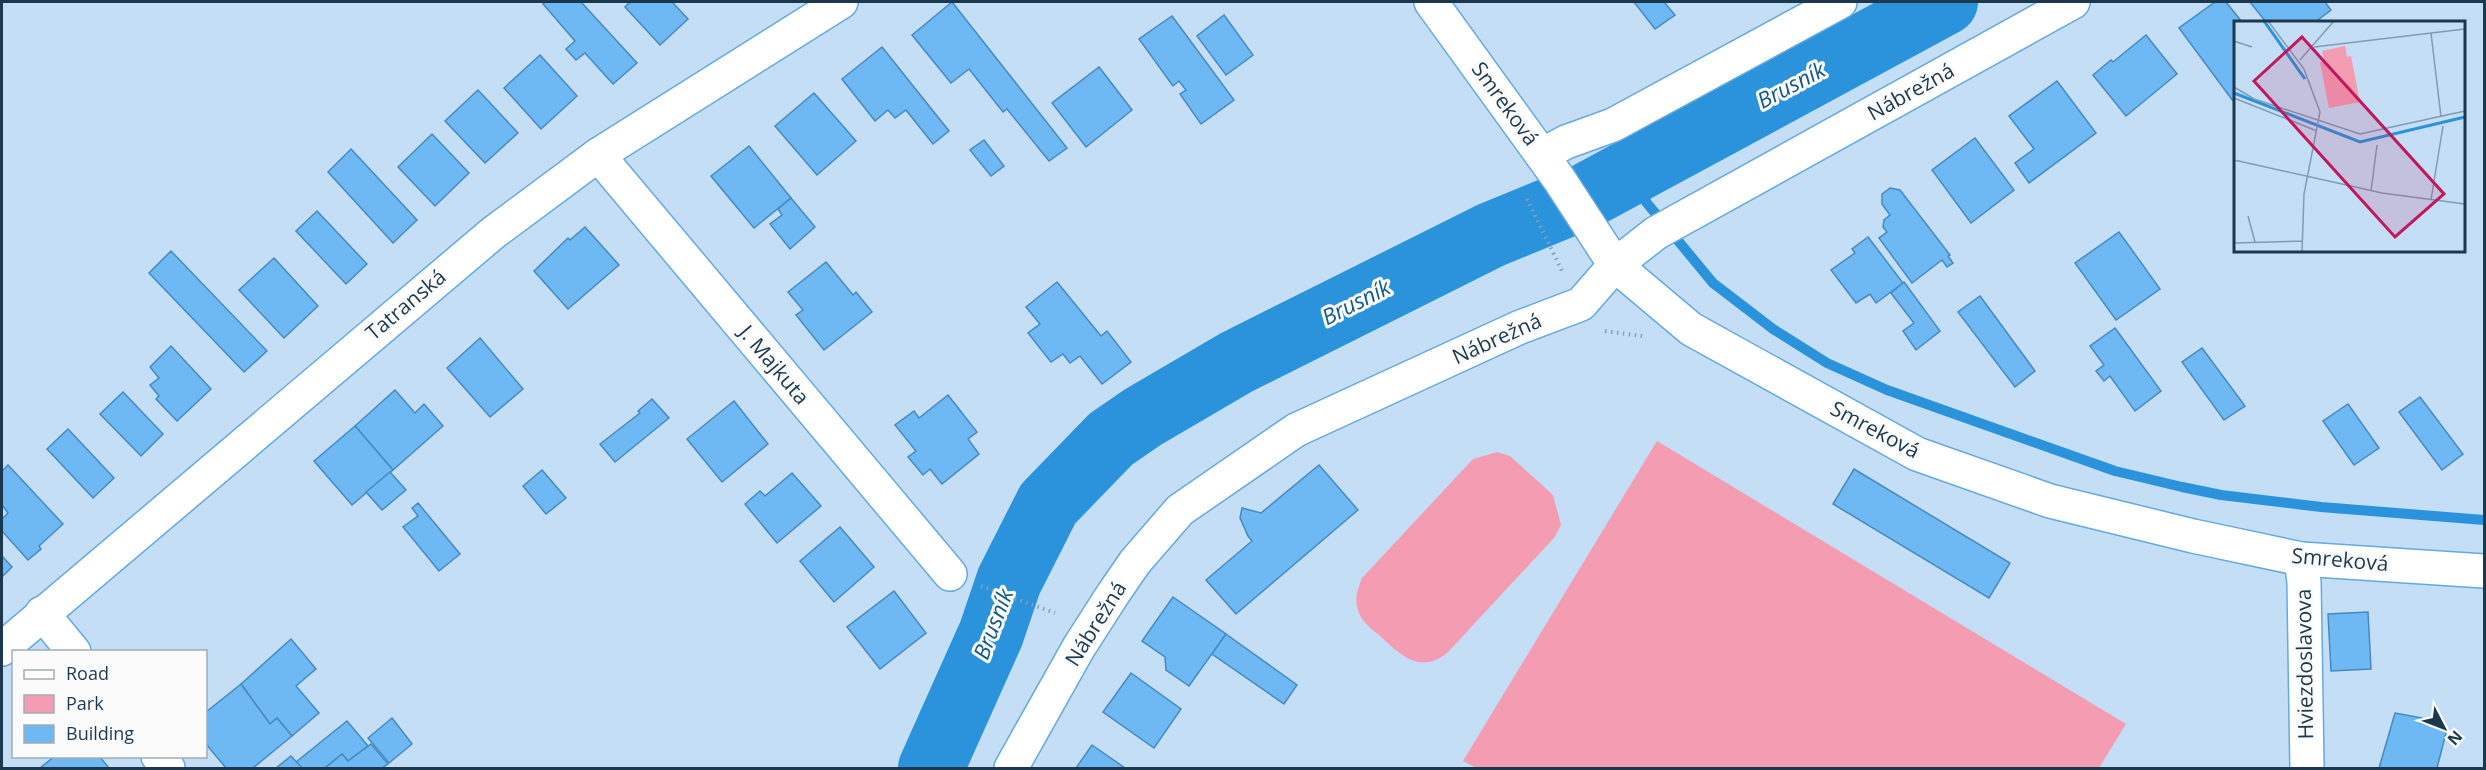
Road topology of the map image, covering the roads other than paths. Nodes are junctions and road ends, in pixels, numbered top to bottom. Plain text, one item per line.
1 (841, 2) edge
2 (1431, 2) edge
3 (1840, 2) edge
4 (2073, 2) edge
5 (598, 155) junction
6 (1550, 167) junction
7 (1615, 266) junction
8 (2301, 559) junction
9 (2484, 571) edge
10 (950, 574) road end
11 (42, 613) junction
12 (2, 649) edge
13 (73, 650) edge
14 (1011, 768) edge
15 (2307, 768) edge

1 - 5 street, Tatranská
2 - 6 street, Smreková
3 - 6 street
4 - 7 street, Nábrežná
5 - 10 street, J. Majkuta
5 - 11 street, Tatranská
6 - 7 street, Smreková
7 - 8 street, Smreková
7 - 14 street, Nábrežná
8 - 9 street, Smreková
8 - 15 street, Hviezdoslavova
11 - 12 street, Tatranská
11 - 13 street

